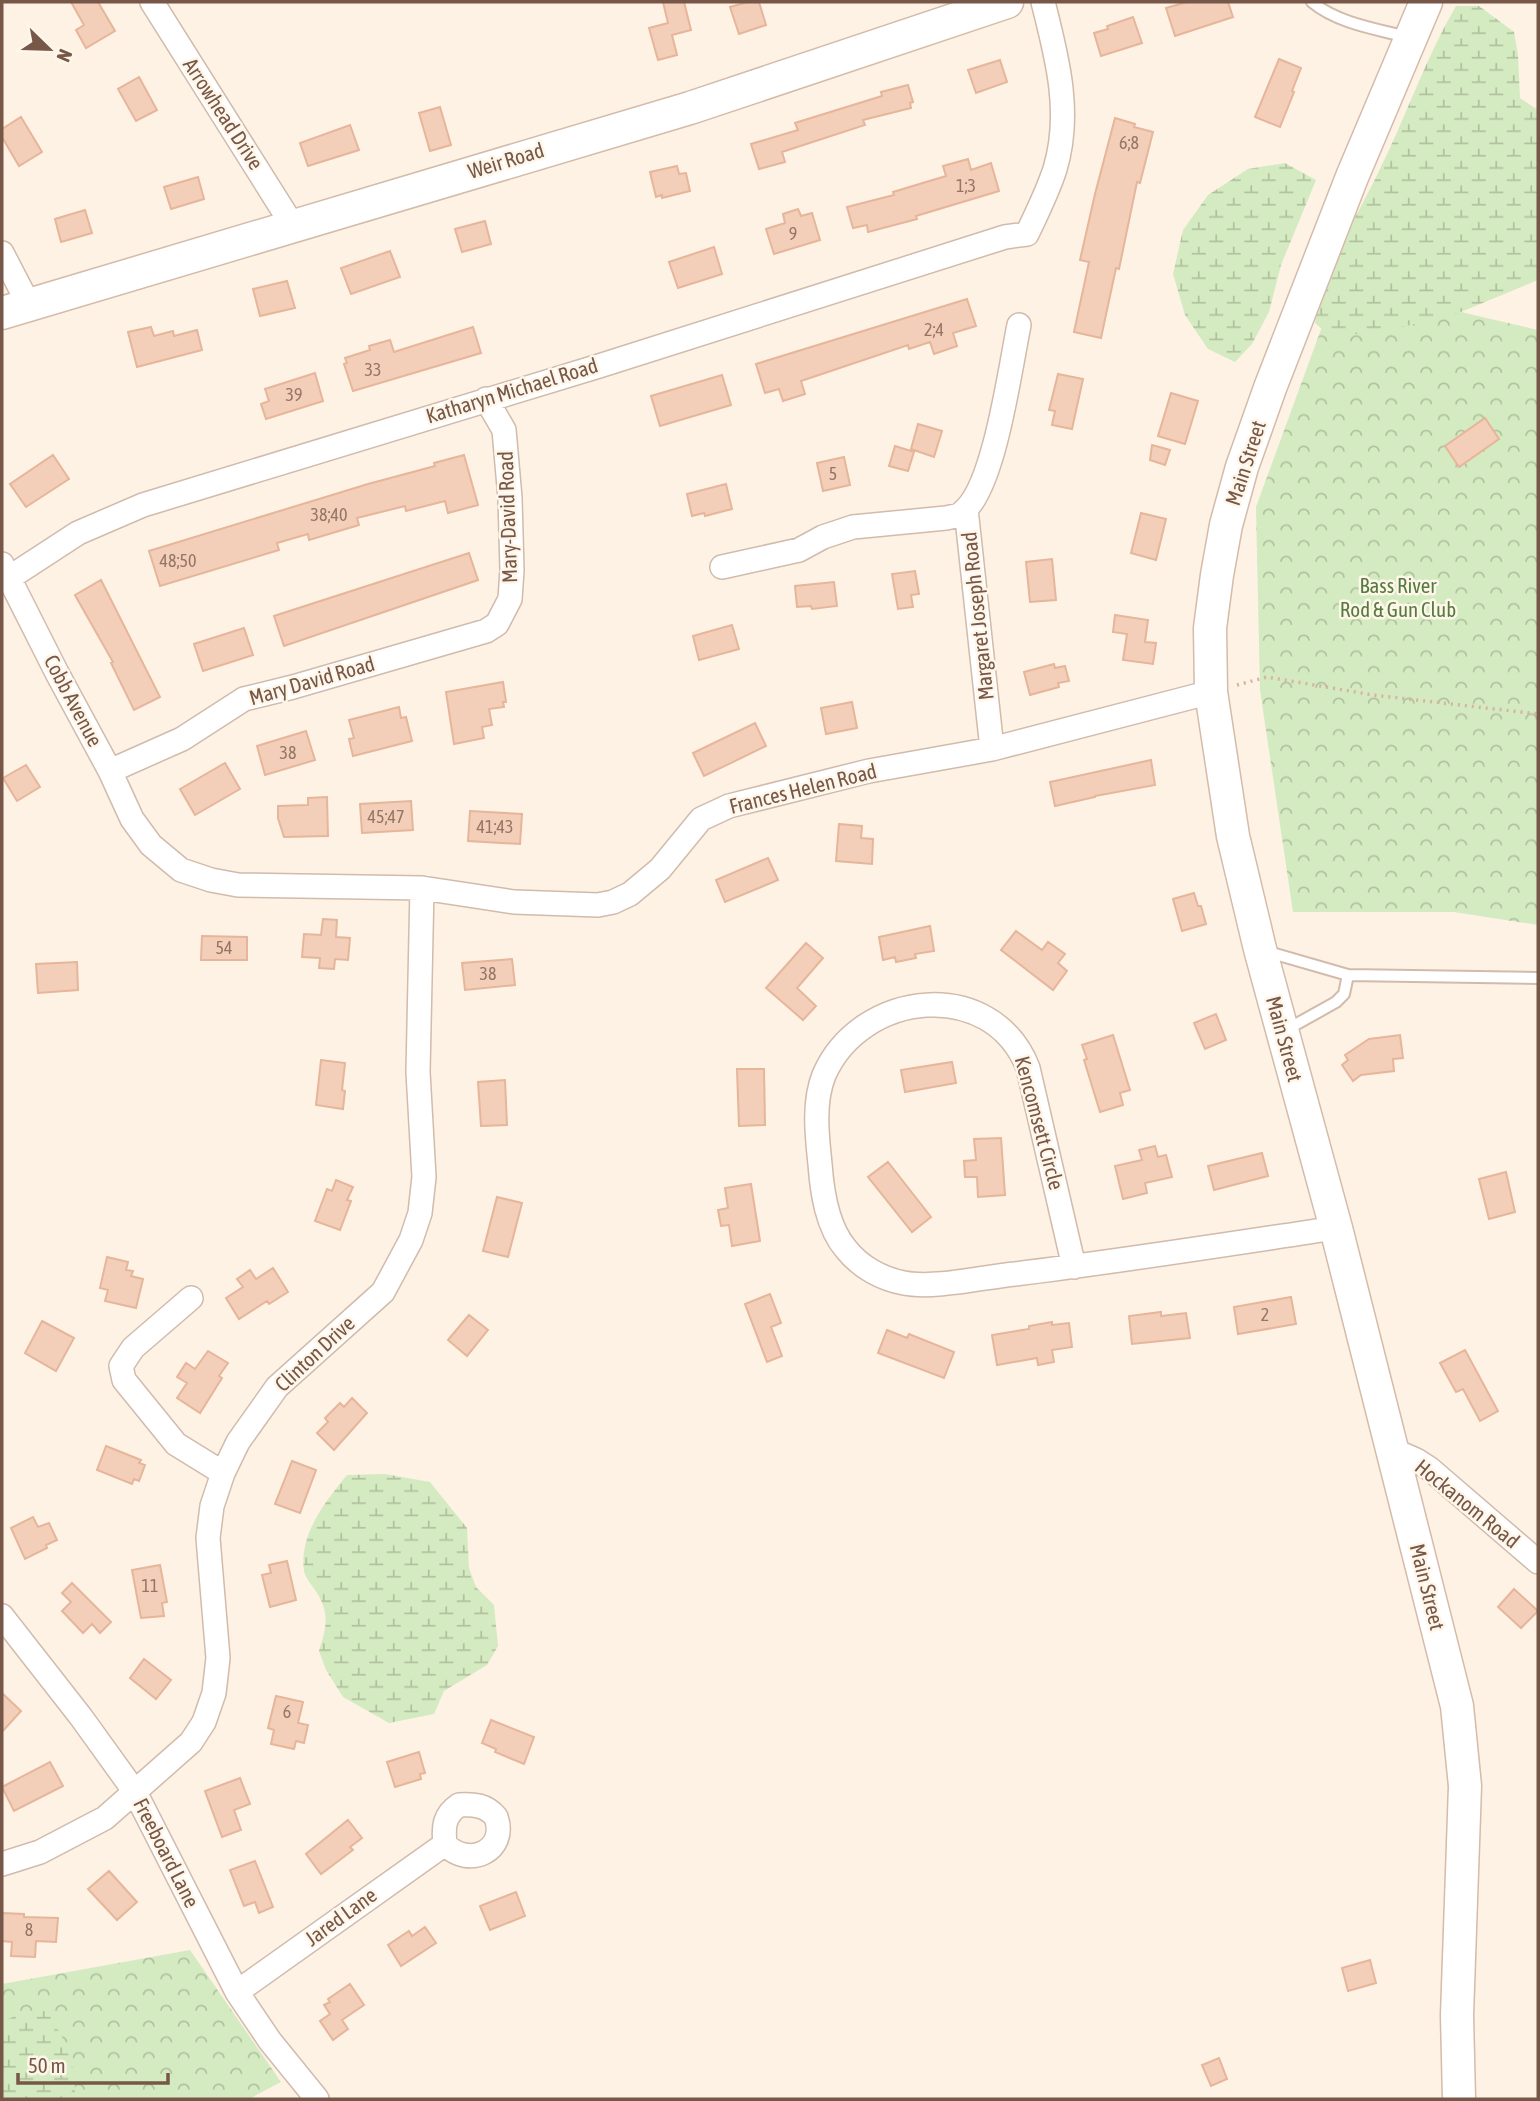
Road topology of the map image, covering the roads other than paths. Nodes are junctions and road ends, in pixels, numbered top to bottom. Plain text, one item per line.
1 (152, 2) edge
2 (1007, 2) edge
3 (1043, 2) edge
4 (1312, 2) edge
5 (1426, 2) edge
6 (1411, 38) junction
7 (293, 226) junction
8 (2, 253) edge
9 (15, 309) edge
10 (1019, 325) dead end
11 (486, 399) junction
12 (966, 509) junction
13 (722, 567) dead end
14 (5, 571) edge
15 (486, 631) joint
16 (1211, 692) junction
17 (992, 749) junction
18 (110, 771) junction
19 (146, 838) joint
20 (422, 888) junction
21 (1260, 949) junction
22 (1348, 975) junction
23 (1538, 978) edge
24 (1282, 1033) junction
25 (1336, 1228) junction
26 (1074, 1267) junction
27 (191, 1298) dead end
28 (1393, 1450) junction
29 (223, 1473) junction
30 (1538, 1562) edge
31 (2, 1616) edge
32 (135, 1792) junction
33 (445, 1844) dead end
34 (2, 1864) edge
35 (237, 1992) junction
36 (317, 2099) edge
37 (1459, 2099) edge

1 - 7 street, Arrowhead Drive
2 - 7 main road, Weir Road
3 - 11 street, Katharyn Michael Road
4 - 6 lane
5 - 6 main road, Main Street
6 - 16 main road, Main Street
7 - 9 main road, Weir Road
8 - 9 street
10 - 12 street, Margaret Joseph Road
11 - 14 street, Katharyn Michael Road
11 - 15 street, Mary-David Road
12 - 13 street
12 - 17 street, Margaret Joseph Road
14 - 18 street, Cobb Avenue
15 - 18 street, Mary David Road
16 - 17 street, Frances Helen Road
16 - 21 main road, Main Street
17 - 20 street, Frances Helen Road
18 - 19 street, Cobb Avenue
19 - 20 street, Frances Helen Road
20 - 29 street, Clinton Drive
21 - 22 lane
21 - 24 main road, Main Street
22 - 23 lane
22 - 24 lane
24 - 25 main road, Main Street
25 - 26 street, Kencomsett Circle
25 - 28 main road, Main Street
26 - 26 street, Kencomsett Circle
27 - 29 street
28 - 30 street, Hockanom Road
28 - 37 main road, Main Street
29 - 32 street, Clinton Drive
31 - 32 street, Freeboard Lane
32 - 34 street, Clinton Drive
32 - 35 street, Freeboard Lane
33 - 35 street, Jared Lane
35 - 36 street, Freeboard Lane

